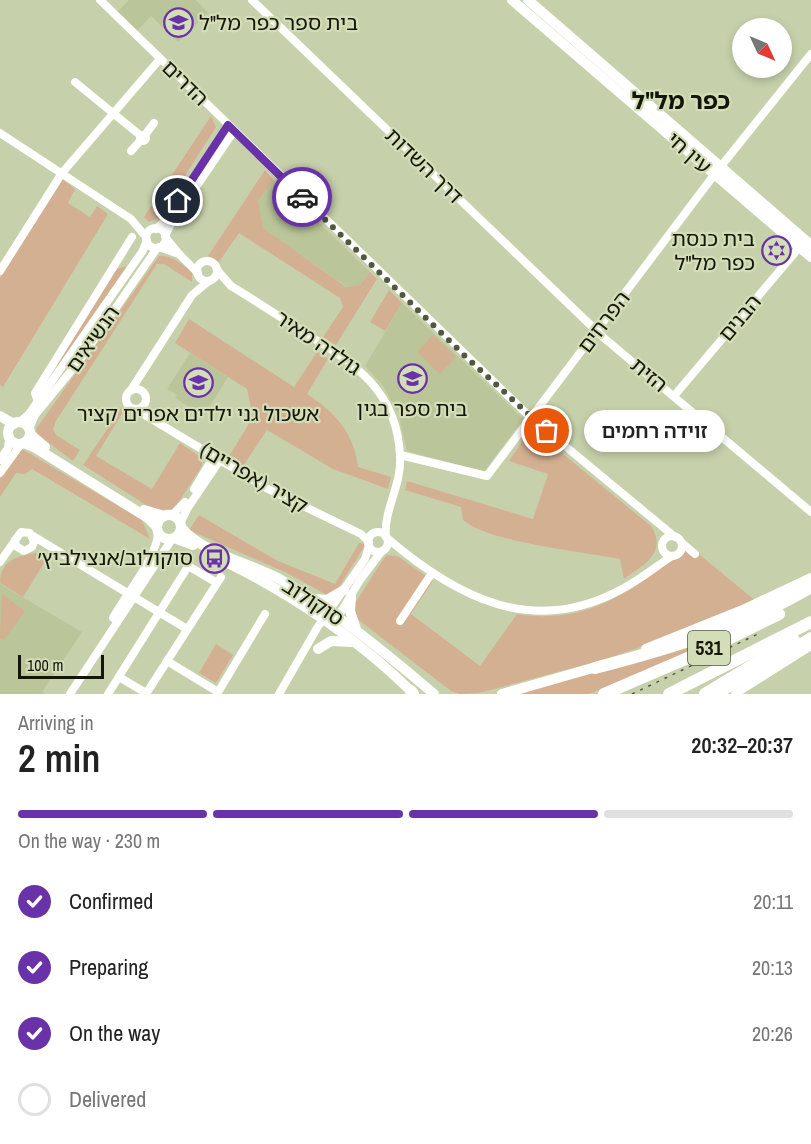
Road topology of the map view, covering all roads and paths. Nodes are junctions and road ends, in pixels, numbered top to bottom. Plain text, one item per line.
1 (100, 0) edge
2 (252, 0) edge
3 (513, 0) edge
4 (528, 0) edge
5 (811, 54) edge
6 (160, 59) junction
7 (75, 82) dead end
8 (112, 111) junction
9 (154, 123) dead end
10 (231, 128) junction
11 (0, 133) edge
12 (142, 137) junction
13 (131, 151) dead end
14 (717, 171) junction
15 (62, 173) junction
16 (156, 228) junction
17 (132, 237) dead end
18 (165, 237) junction
19 (146, 239) junction
20 (806, 244) edge
21 (158, 248) junction
22 (182, 256) junction
23 (811, 258) edge
24 (137, 259) junction
25 (117, 261) junction
26 (203, 262) junction
27 (1, 267) edge
28 (217, 270) junction
29 (198, 273) junction
30 (209, 280) junction
31 (231, 286) junction
32 (192, 295) junction
33 (598, 330) junction
34 (143, 372) junction
35 (131, 390) junction
36 (674, 396) junction
37 (145, 397) junction
38 (38, 402) junction
39 (135, 409) junction
40 (0, 416) edge
41 (530, 417) junction
42 (154, 418) junction
43 (17, 432) edge
44 (400, 455) junction
45 (217, 458) junction
46 (0, 460) edge
47 (0, 473) edge
48 (811, 512) edge
49 (168, 516) junction
50 (387, 518) junction
51 (655, 520) junction
52 (181, 525) junction
53 (157, 530) junction
54 (357, 532) junction
55 (374, 533) junction
56 (33, 536) junction
57 (173, 538) junction
58 (387, 538) junction
59 (678, 539) junction
60 (15, 540) junction
61 (369, 544) junction
62 (662, 546) junction
63 (32, 547) junction
64 (49, 547) junction
65 (20, 549) junction
66 (382, 551) junction
67 (404, 553) junction
68 (675, 555) junction
69 (1, 560) edge
70 (656, 567) junction
71 (432, 573) junction
72 (811, 578) edge
73 (811, 587) edge
74 (348, 593) junction
75 (130, 595) junction
76 (811, 595) edge
77 (311, 599) junction
78 (159, 612) junction
79 (265, 614) dead end
80 (334, 614) junction
81 (322, 621) junction
82 (400, 621) dead end
83 (811, 622) edge
84 (332, 628) junction
85 (811, 628) edge
86 (187, 629) junction
87 (358, 632) junction
88 (811, 637) edge
89 (352, 642) junction
90 (811, 646) edge
91 (318, 649) dead end
92 (167, 661) junction
93 (595, 668) junction
94 (404, 669) junction
95 (119, 677) junction
96 (146, 693) edge
97 (217, 693) edge
98 (413, 693) edge
99 (70, 694) edge
100 (108, 694) edge
101 (279, 694) edge
102 (434, 694) edge
103 (446, 694) edge
104 (502, 694) edge
105 (604, 694) edge
106 (669, 694) edge
107 (705, 694) edge
108 (718, 694) edge
109 (735, 694) edge

1 - 6 street, הדרים
2 - 33 street, דרך השדות
3 - 14 main road, עין חי
4 - 14 main road, עין חי
5 - 14 street, הפרחים
6 - 8 street
6 - 10 street, הדרים
7 - 8 street
8 - 12 street
8 - 15 street
9 - 12 street
10 - 16 street
10 - 18 street
10 - 41 street, הדרים
11 - 15 street
12 - 13 street
14 - 20 main road, עין חי
14 - 33 street, הפרחים
15 - 19 street
15 - 27 street
16 - 18 street
16 - 19 street
17 - 25 street
18 - 21 street
18 - 22 street
19 - 21 street
19 - 24 street, הנשיאים
20 - 23 main road, עין חי
20 - 36 street, הבנים
21 - 22 street
21 - 43 street, הנשיאים
22 - 26 street
22 - 29 street
24 - 25 street
24 - 38 street, הנשיאים
25 - 38 street
26 - 28 street
26 - 29 street
28 - 30 street
28 - 31 street, גולדה מאיר
29 - 30 street
29 - 32 street
30 - 31 street, גולדה מאיר
30 - 32 street
31 - 44 street, גולדה מאיר
32 - 34 street
33 - 36 street, הזית
33 - 41 street, הפרחים
34 - 35 street
34 - 37 street
35 - 37 street
35 - 39 street
36 - 48 street, הזית
37 - 39 street
37 - 42 street
38 - 43 street, הנשיאים
39 - 42 street, קציר (אפריים)
40 - 43 main road
41 - 44 street, הפרחים
41 - 51 street, הדרים
42 - 45 street, קציר (אפריים)
43 - 46 street, הנשיאים
43 - 47 street, הנשיאים
43 - 49 main road
43 - 53 main road
44 - 50 street, גולדה מאיר
45 - 49 street
45 - 52 street
45 - 54 street, קציר (אפריים)
49 - 52 main road, סוקולוב
49 - 53 main road
50 - 55 street, גולדה מאיר
50 - 58 street, גולדה מאיר
51 - 59 street, הדרים
51 - 62 street
52 - 57 main road
52 - 77 main road, סוקולוב
53 - 57 main road, סוקולוב
53 - 75 street
54 - 55 street, קציר (אפריים)
54 - 61 street, קציר (אפריים)
55 - 58 street
55 - 61 street
56 - 60 street
56 - 63 street
56 - 64 street
57 - 75 street
57 - 81 main road, סוקולוב
58 - 66 street
58 - 67 street
59 - 62 street
59 - 68 street
59 - 68 street
60 - 65 street
60 - 69 street
61 - 66 street
61 - 74 street
62 - 68 street
62 - 70 street
63 - 64 street
63 - 65 street
64 - 75 street
65 - 69 street
66 - 67 street
66 - 74 street
67 - 71 street
68 - 70 street
70 - 71 street
71 - 82 street
72 - 93 main road
73 - 93 highway
74 - 77 main road
74 - 80 street
74 - 87 main road
75 - 78 street
75 - 99 street
76 - 105 highway, 531
77 - 80 main road, סוקולוב
78 - 86 street
78 - 86 street
78 - 95 street
79 - 97 street
80 - 81 street
80 - 84 street
80 - 87 main road, סוקולוב
81 - 84 main road, סוקולוב
81 - 101 street
83 - 106 highway, 531
84 - 89 main road, סוקולוב
85 - 107 highway
86 - 92 street
87 - 94 main road, סוקולוב
88 - 108 main road
89 - 91 main road
89 - 98 main road, סוקולוב
90 - 109 street
92 - 96 street
92 - 97 street
93 - 104 main road
94 - 102 main road, סוקולוב
94 - 103 main road
95 - 96 street
95 - 100 street

